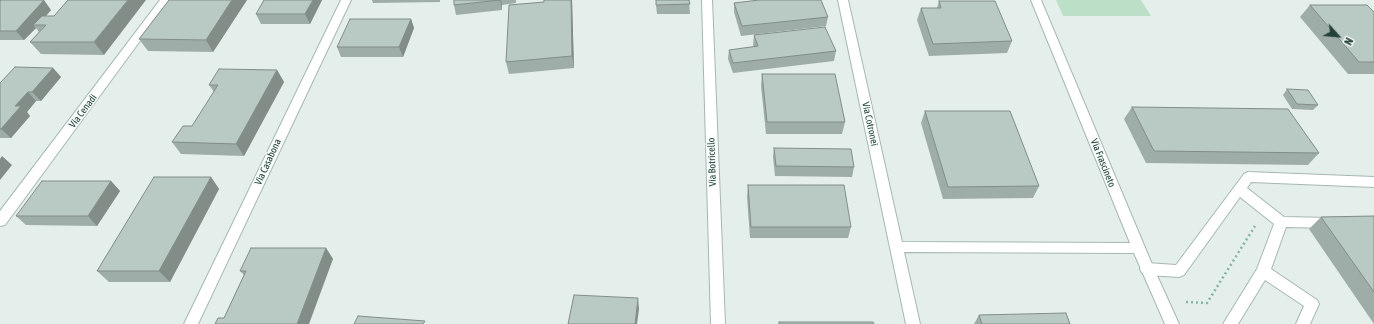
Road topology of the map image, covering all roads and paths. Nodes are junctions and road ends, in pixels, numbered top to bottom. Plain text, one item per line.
1 (165, 0) edge
2 (346, 0) edge
3 (706, 0) edge
4 (843, 0) edge
5 (1036, 0) edge
6 (1374, 182) edge
7 (1238, 190) junction
8 (0, 221) edge
9 (1281, 222) junction
10 (1258, 223) dead end
11 (1343, 224) edge
12 (897, 247) junction
13 (1138, 248) junction
14 (1146, 269) junction
15 (1263, 271) junction
16 (1186, 302) dead end
17 (191, 324) edge
18 (718, 324) edge
19 (913, 324) edge
20 (1172, 324) edge
21 (1230, 324) edge
22 (1303, 324) edge

1 - 8 street, Via Cenadi
2 - 17 street, Via Casabona
3 - 18 street, Via Botricello
4 - 12 street, Via Cotronei
5 - 13 street, Via Frascineto
6 - 7 street
7 - 9 street
7 - 14 street
9 - 11 street
9 - 15 street
10 - 16 path
12 - 13 street
12 - 19 street, Via Cotronei
13 - 14 street, Via Frascineto
14 - 20 street, Via Frascineto
15 - 21 street
15 - 22 street

